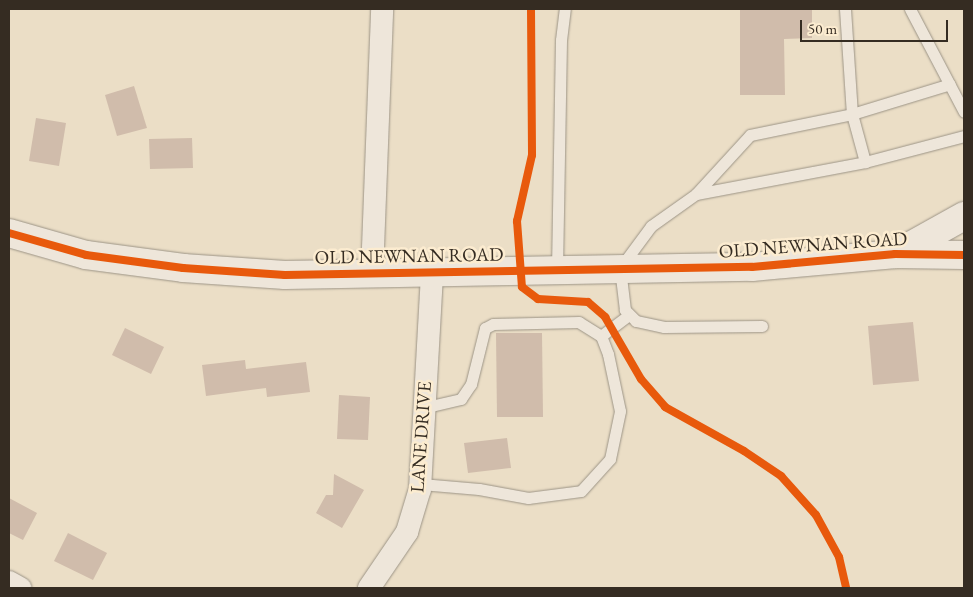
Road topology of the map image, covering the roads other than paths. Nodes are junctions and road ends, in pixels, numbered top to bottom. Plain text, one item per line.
1 (382, 9) edge
2 (565, 9) edge
3 (845, 9) edge
4 (910, 9) edge
5 (950, 84) junction
6 (964, 112) edge
7 (852, 114) junction
8 (964, 136) edge
9 (865, 162) junction
10 (696, 194) junction
11 (964, 216) edge
12 (9, 233) edge
13 (895, 254) junction
14 (964, 255) edge
15 (620, 268) junction
16 (557, 269) junction
17 (372, 274) junction
18 (432, 274) junction
19 (629, 315) junction
20 (762, 326) dead end
21 (601, 336) junction
22 (425, 407) junction
23 (420, 484) junction
24 (9, 582) edge
25 (20, 588) edge
26 (369, 588) edge

1 - 17 street
2 - 16 lane
3 - 7 lane
4 - 5 lane
5 - 6 lane
5 - 7 lane
7 - 9 lane
7 - 10 lane
8 - 9 lane
9 - 10 lane
10 - 15 lane
11 - 13 street
12 - 17 street, OLD NEWNAN ROAD
13 - 14 street, OLD NEWNAN ROAD
13 - 15 street, OLD NEWNAN ROAD
15 - 16 street, OLD NEWNAN ROAD
15 - 19 lane
16 - 18 street, OLD NEWNAN ROAD
17 - 18 street, OLD NEWNAN ROAD
18 - 22 street, LANE DRIVE
19 - 20 lane
19 - 21 lane
21 - 22 lane
21 - 23 lane
22 - 23 street, LANE DRIVE
23 - 26 street, LANE DRIVE
24 - 25 street

